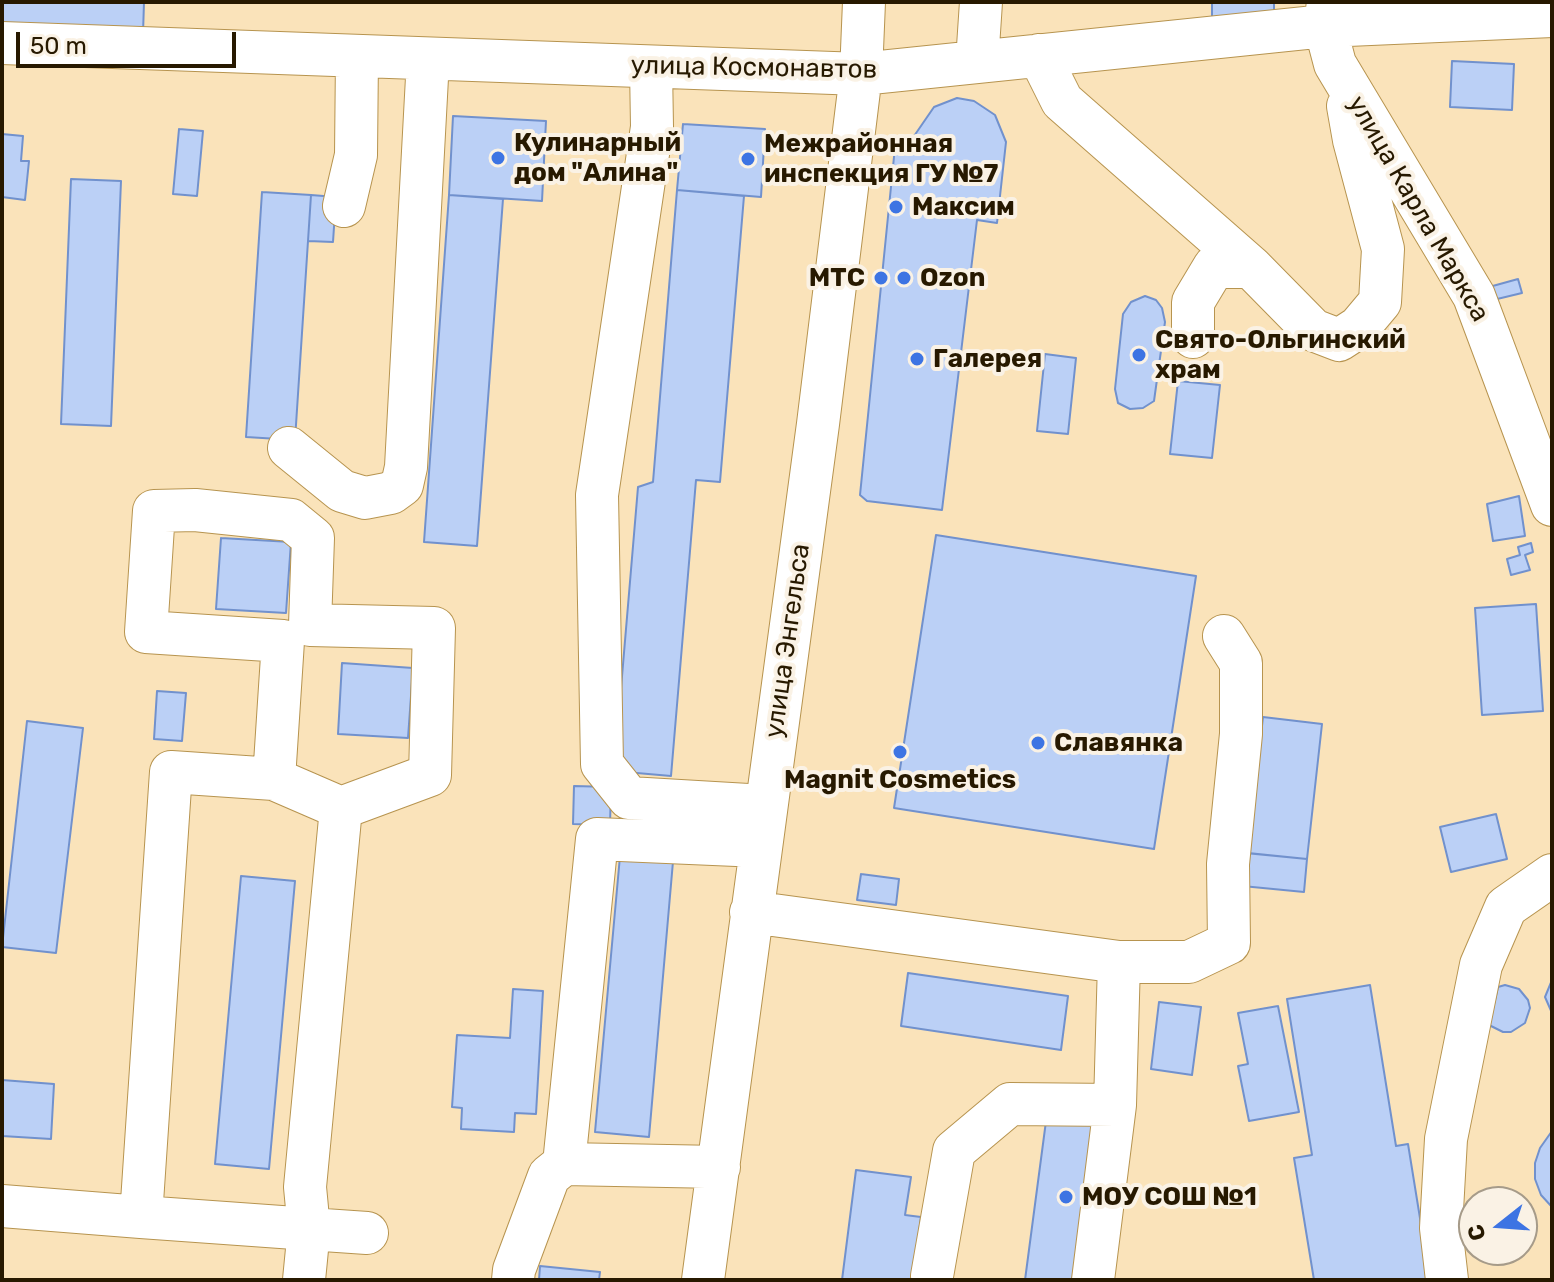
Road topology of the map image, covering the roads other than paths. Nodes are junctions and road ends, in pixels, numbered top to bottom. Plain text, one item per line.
1 (864, 2) edge
2 (981, 2) edge
3 (1327, 14) edge
4 (1552, 16) edge
5 (2, 43) edge
6 (1039, 55) junction
7 (357, 56) junction
8 (428, 59) junction
9 (977, 62) junction
10 (651, 67) junction
11 (861, 74) junction
12 (1344, 80) junction
13 (344, 206) dead end
14 (1251, 267) junction
15 (1193, 337) dead end
16 (289, 448) dead end
17 (1552, 505) edge
18 (1224, 636) dead end
19 (274, 779) junction
20 (765, 806) junction
21 (341, 808) junction
22 (760, 846) junction
23 (1552, 875) edge
24 (751, 912) junction
25 (1119, 962) junction
26 (1115, 1105) junction
27 (719, 1167) junction
28 (556, 1170) junction
29 (2, 1206) edge
30 (141, 1217) junction
31 (309, 1229) junction
32 (367, 1233) dead end
33 (932, 1276) dead end
34 (304, 1280) edge
35 (513, 1280) edge
36 (703, 1280) edge
37 (1093, 1280) edge
38 (1447, 1280) edge

1 - 11 street, улица Энгельса
2 - 9 street
3 - 4 street, улица Космонавтов
3 - 6 street, улица Космонавтов
3 - 12 street, улица Карла Маркса
5 - 7 street, улица Космонавтов
6 - 9 street, улица Космонавтов
6 - 14 street
7 - 8 street, улица Космонавтов
7 - 13 street
8 - 10 street, улица Космонавтов
8 - 16 street
9 - 11 street, улица Космонавтов
10 - 11 street, улица Космонавтов
10 - 20 street
11 - 20 street, улица Энгельса
12 - 14 street
12 - 17 street, улица Карла Маркса
14 - 15 street
18 - 25 street
19 - 21 street
19 - 21 street
19 - 30 street
20 - 22 street, улица Энгельса
21 - 31 street
22 - 24 street, улица Энгельса
22 - 28 street
23 - 38 street
24 - 25 street
24 - 27 street, улица Энгельса
25 - 26 street
26 - 33 street
26 - 37 street
27 - 28 street
27 - 36 street, улица Энгельса
28 - 35 street
29 - 30 street
30 - 31 street
31 - 32 street
31 - 34 street

